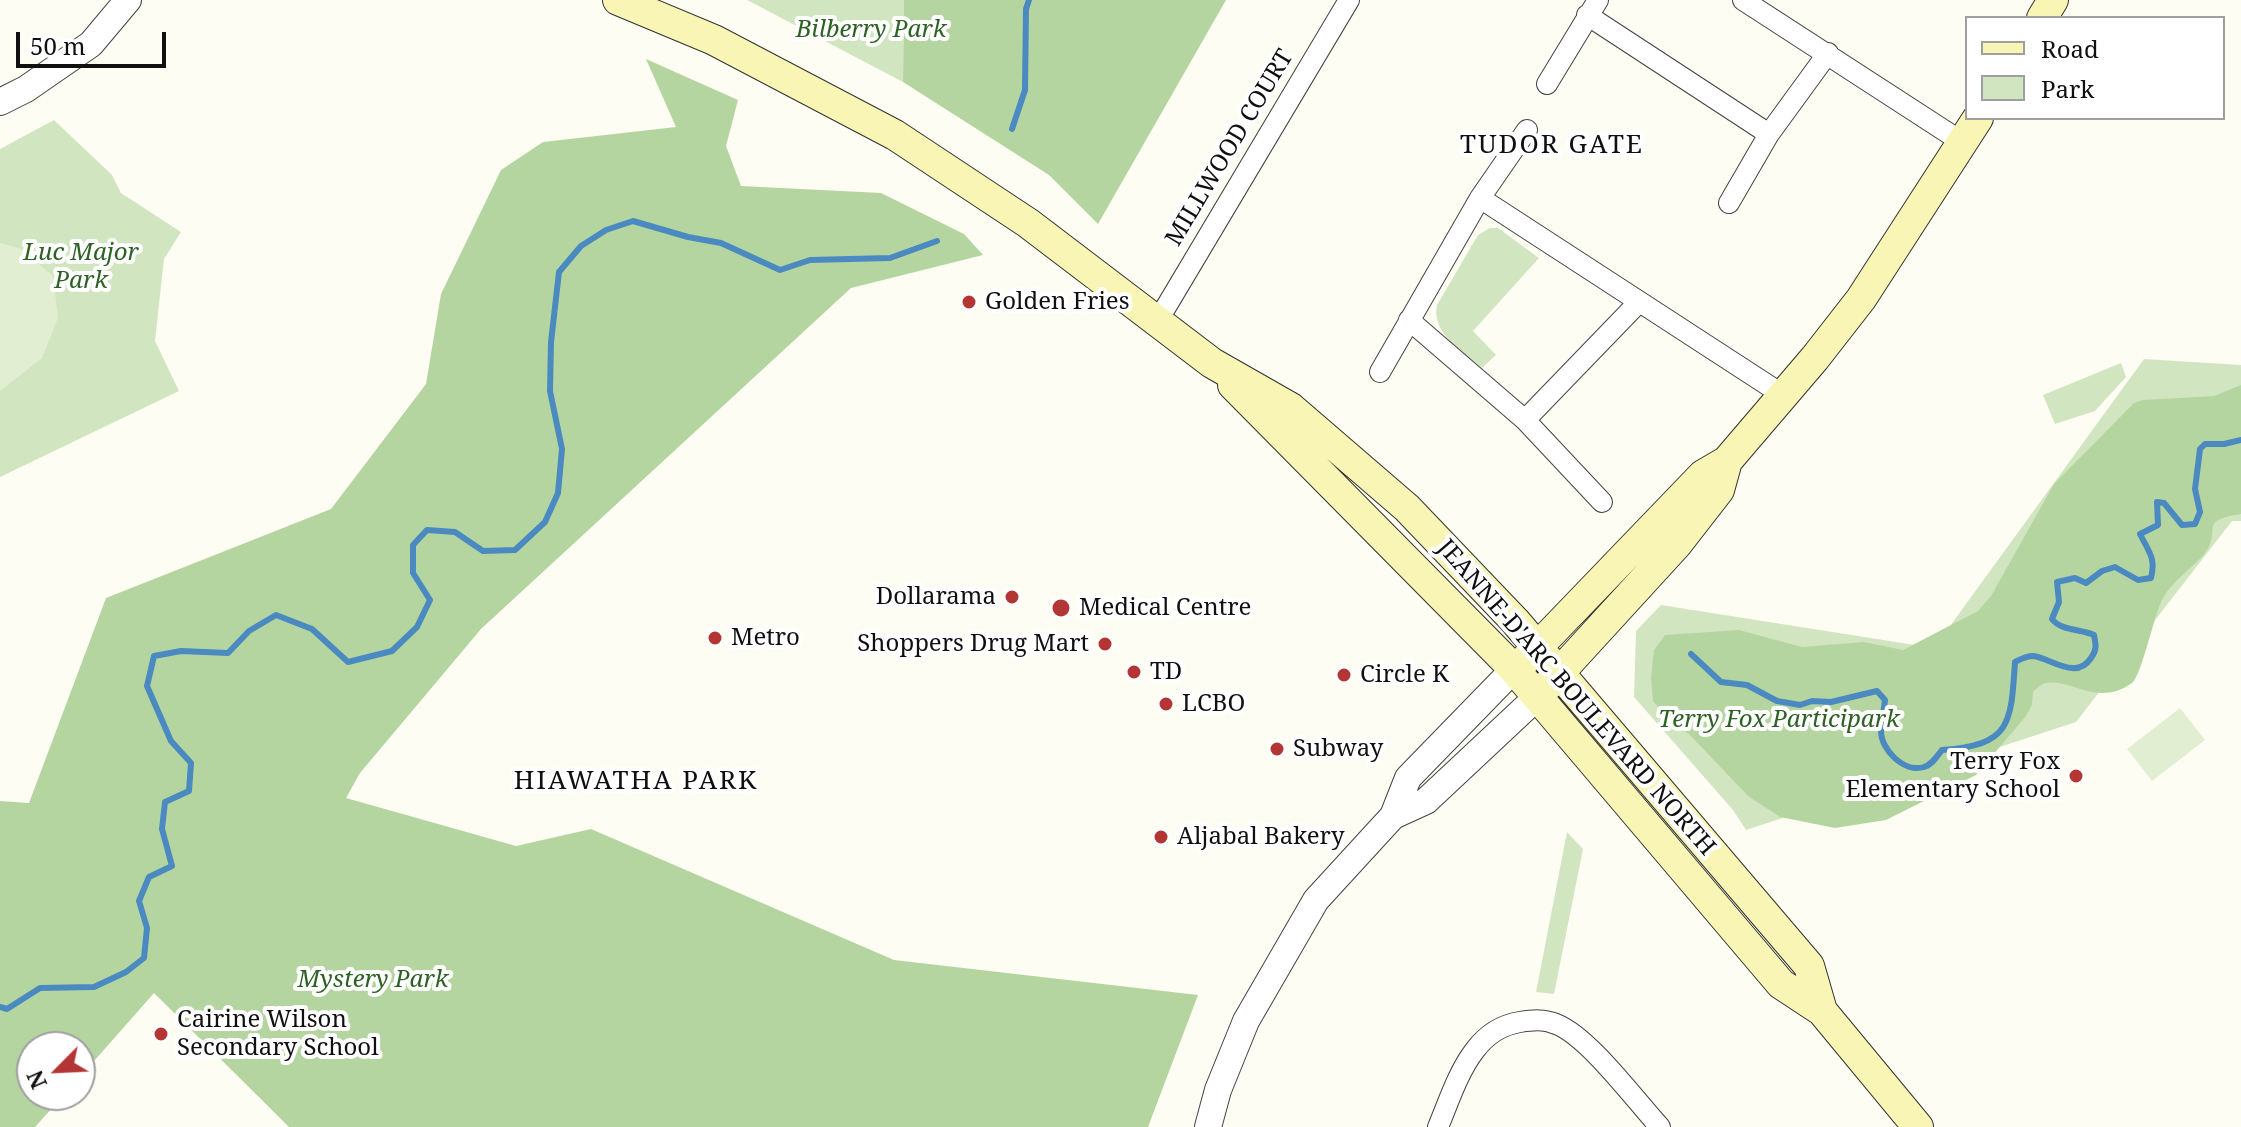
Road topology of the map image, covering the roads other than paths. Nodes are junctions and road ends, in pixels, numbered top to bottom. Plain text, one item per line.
1 (128, 0) edge
2 (618, 0) edge
3 (1349, 0) edge
4 (1743, 0) edge
5 (1592, 8) edge
6 (1828, 53) junction
7 (1547, 84) dead end
8 (0, 102) edge
9 (1527, 130) dead end
10 (1970, 130) edge
11 (1769, 134) junction
12 (1480, 198) junction
13 (1729, 203) dead end
14 (1639, 302) junction
15 (1409, 320) junction
16 (1157, 322) junction
17 (1212, 363) junction
18 (1380, 372) dead end
19 (1783, 395) junction
20 (1525, 420) junction
21 (1727, 461) junction
22 (1602, 502) dead end
23 (1539, 647) junction
24 (1514, 669) junction
25 (1559, 673) junction
26 (1537, 697) junction
27 (1393, 816) junction
28 (1822, 1011) junction
29 (1208, 1127) edge
30 (1438, 1127) edge
31 (1660, 1127) edge
32 (1918, 1127) edge

1 - 8 street
2 - 16 main road, JEANNE-D'ARC BOULEVARD NORTH
3 - 16 street, MILLWOOD COURT
4 - 6 street
5 - 7 street
5 - 11 street
6 - 10 street
6 - 11 street
9 - 12 street
10 - 19 main road
11 - 13 street
12 - 14 street
12 - 15 street
14 - 19 street
14 - 20 street
15 - 18 street
15 - 20 street
16 - 17 main road, JEANNE-D'ARC BOULEVARD NORTH
17 - 23 main road, JEANNE-D'ARC BOULEVARD NORTH
17 - 24 main road, JEANNE-D'ARC BOULEVARD NORTH
19 - 21 main road
20 - 22 street
21 - 23 main road
21 - 25 main road
23 - 24 main road
23 - 25 main road, JEANNE-D'ARC BOULEVARD NORTH
24 - 26 main road, JEANNE-D'ARC BOULEVARD NORTH
24 - 27 street
25 - 26 main road
25 - 28 main road, JEANNE-D'ARC BOULEVARD NORTH
26 - 27 street
26 - 28 main road, JEANNE-D'ARC BOULEVARD NORTH
27 - 29 street
28 - 32 main road, JEANNE-D'ARC BOULEVARD NORTH
30 - 31 street

